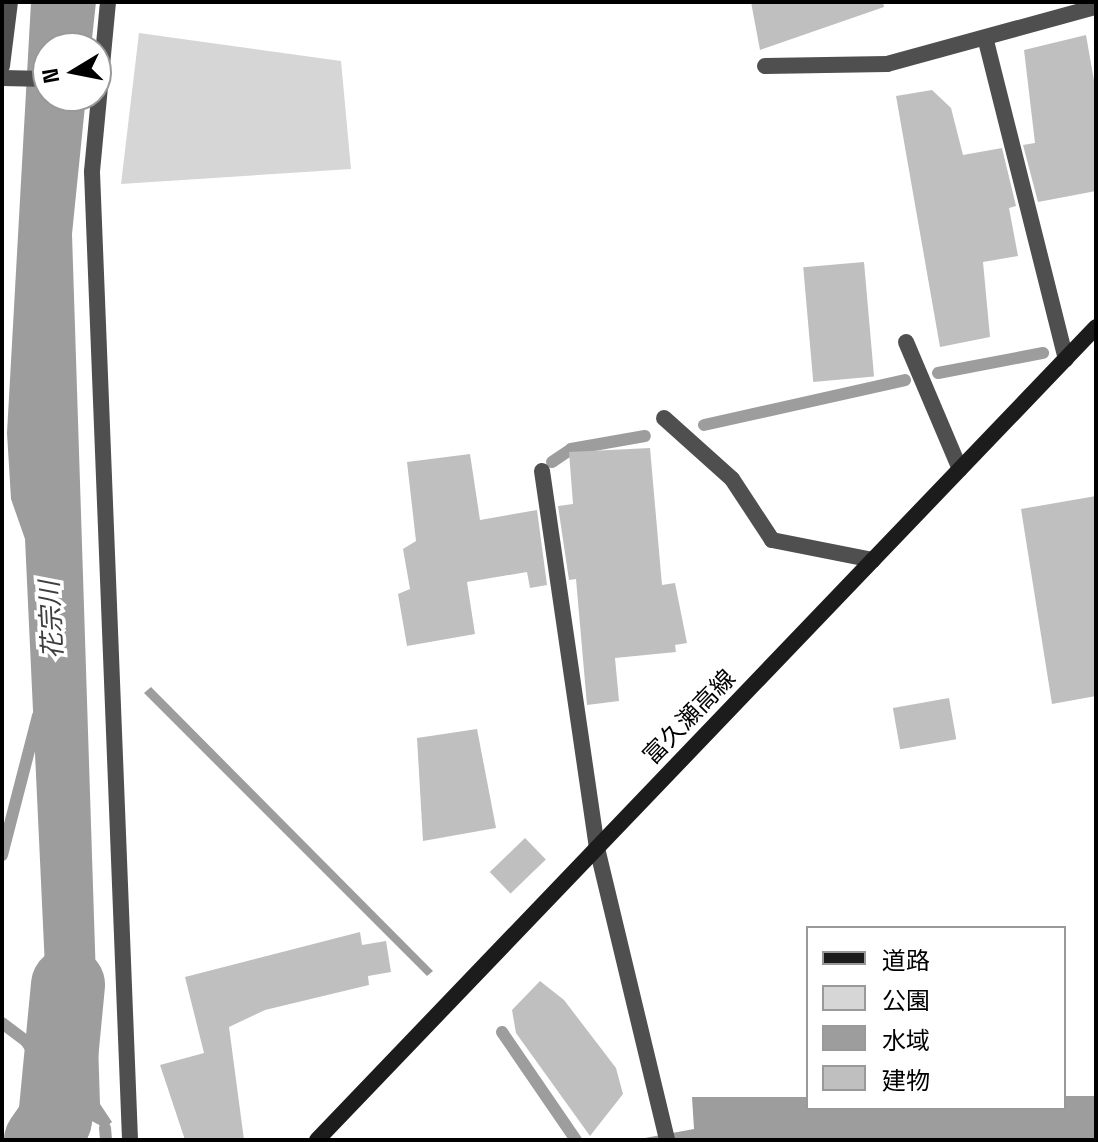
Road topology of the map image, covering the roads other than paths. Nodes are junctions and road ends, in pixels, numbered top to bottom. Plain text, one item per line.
1 (10, 2) edge
2 (108, 2) edge
3 (1096, 7) edge
4 (104, 32) edge
5 (986, 41) junction
6 (2, 66) edge
7 (765, 66) dead end
8 (2, 78) edge
9 (32, 79) edge
10 (95, 112) edge
11 (1096, 327) edge
12 (906, 342) dead end
13 (1066, 359) junction
14 (664, 418) dead end
15 (960, 469) junction
16 (542, 471) dead end
17 (873, 560) junction
18 (597, 848) junction
19 (130, 1140) edge
20 (317, 1140) edge
21 (667, 1140) edge

1 - 6 street
2 - 4 street
3 - 5 street
5 - 7 street
5 - 13 street
8 - 9 street
10 - 19 street
11 - 13 main road, 富久瀬高線
12 - 15 street
13 - 15 main road, 富久瀬高線
14 - 17 street
15 - 17 main road, 富久瀬高線
16 - 18 street
17 - 18 main road, 富久瀬高線
18 - 20 main road, 富久瀬高線
18 - 21 street

